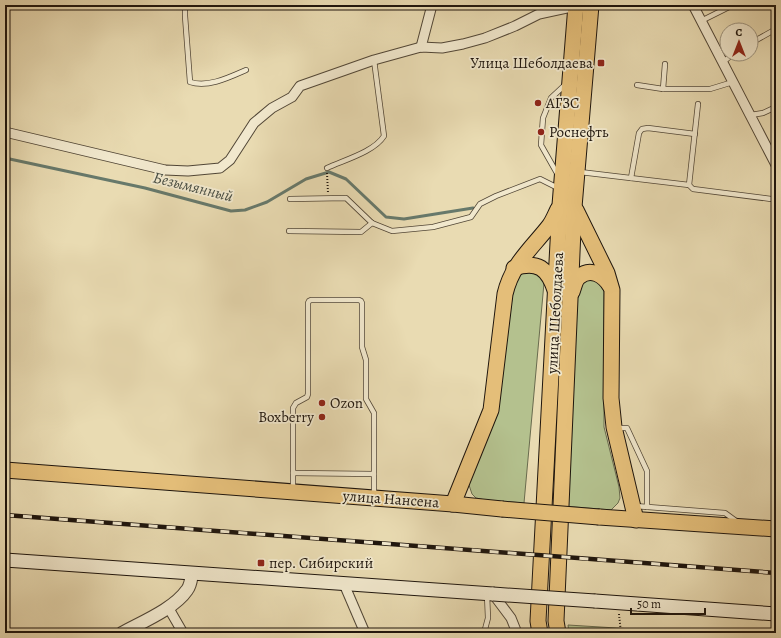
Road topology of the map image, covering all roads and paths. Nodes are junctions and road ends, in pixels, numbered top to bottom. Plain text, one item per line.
1 (185, 5) edge
2 (432, 5) edge
3 (591, 5) edge
4 (693, 5) edge
5 (732, 5) edge
6 (576, 6) edge
7 (701, 21) junction
8 (776, 29) edge
9 (759, 39) edge
10 (421, 47) junction
11 (374, 60) junction
12 (722, 63) joint
13 (665, 64) dead end
14 (246, 70) dead end
15 (570, 80) junction
16 (733, 82) junction
17 (637, 86) dead end
18 (663, 89) junction
19 (698, 104) dead end
20 (776, 107) edge
21 (751, 115) junction
22 (5, 132) edge
23 (695, 134) junction
24 (776, 165) edge
25 (327, 168) dead end
26 (578, 172) junction
27 (631, 178) junction
28 (327, 179) dead end
29 (689, 185) junction
30 (562, 186) junction
31 (329, 198) junction
32 (290, 199) dead end
33 (771, 199) dead end
34 (567, 206) junction
35 (372, 223) junction
36 (289, 231) dead end
37 (514, 268) junction
38 (612, 290) junction
39 (564, 294) junction
40 (614, 428) junction
41 (5, 470) edge
42 (293, 473) junction
43 (374, 474) junction
44 (293, 492) junction
45 (374, 498) junction
46 (453, 504) junction
47 (638, 511) junction
48 (776, 529) edge
49 (5, 560) edge
50 (192, 573) junction
51 (344, 584) junction
52 (490, 594) junction
53 (618, 602) junction
54 (168, 607) junction
55 (776, 614) edge
56 (539, 627) edge
57 (557, 627) edge
58 (122, 633) edge
59 (183, 633) edge
60 (365, 633) edge
61 (484, 633) edge
62 (517, 633) edge
63 (621, 633) edge

1 - 14 lane
2 - 10 street
3 - 26 main road, улица Шеболдаева
4 - 7 street
5 - 7 lane
6 - 10 street
6 - 15 main road, улица Шеболдаева
7 - 12 street
8 - 9 lane
10 - 11 street
11 - 22 street
11 - 25 lane
12 - 16 street
13 - 18 lane
15 - 30 main road, улица Шеболдаева
15 - 30 lane
16 - 18 lane
16 - 21 street
17 - 18 lane
19 - 23 lane
20 - 21 lane
21 - 24 street
23 - 27 lane
23 - 29 lane
26 - 27 lane
26 - 34 main road, улица Шеболдаева
27 - 29 lane
28 - 31 path
29 - 33 lane
30 - 34 main road, улица Шеболдаева
30 - 35 lane
31 - 32 lane
31 - 35 lane
34 - 37 main road
34 - 38 main road
34 - 39 main road, улица Шеболдаева
35 - 36 lane
37 - 39 main road
37 - 46 main road
38 - 39 main road
38 - 40 main road
39 - 56 main road, улица Шеболдаева
39 - 57 main road, улица Шеболдаева
40 - 47 main road
40 - 47 lane
41 - 44 main road, улица Нансена
42 - 43 lane
42 - 43 lane
42 - 44 lane
43 - 45 lane
44 - 45 main road, улица Нансена
45 - 46 main road, улица Нансена
46 - 47 main road, улица Нансена, bridge
47 - 48 main road, улица Нансена
49 - 50 main road
50 - 51 main road
50 - 54 street
51 - 52 main road
51 - 60 street
52 - 53 main road, bridge
52 - 61 lane
52 - 62 street
53 - 55 main road
53 - 63 path
54 - 58 street
54 - 59 street

